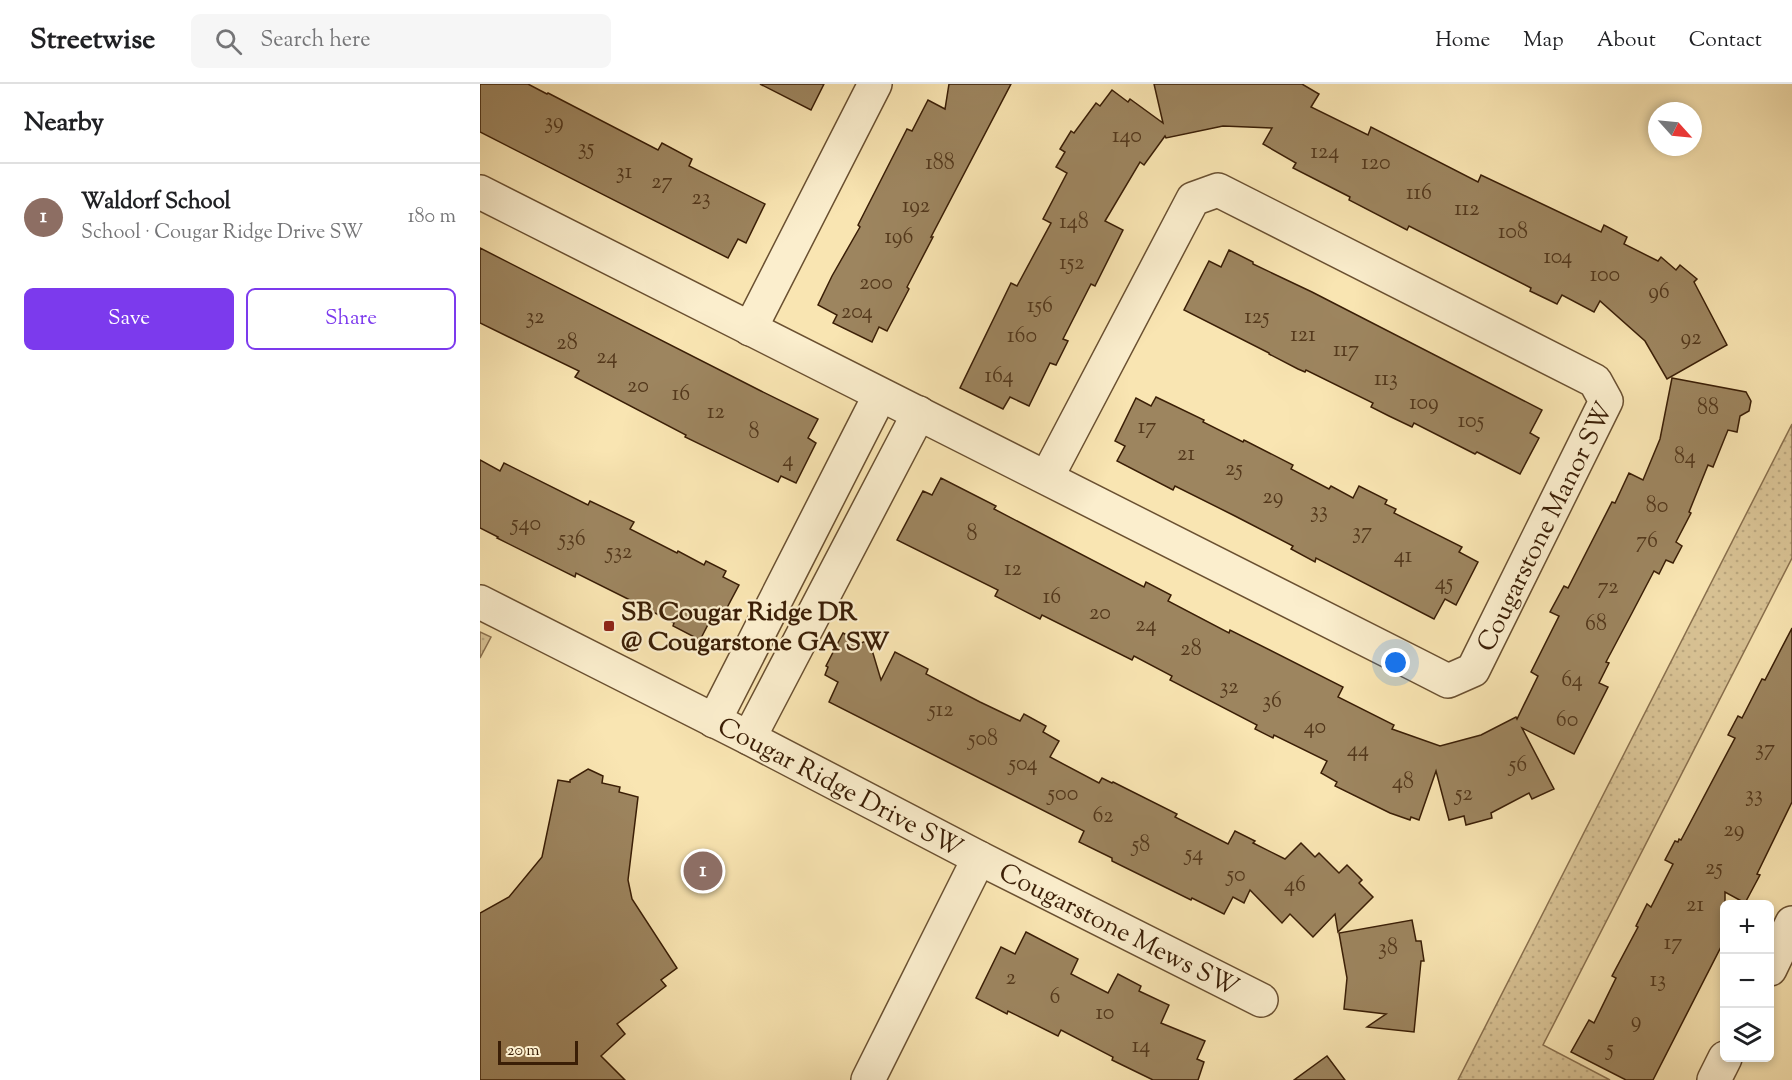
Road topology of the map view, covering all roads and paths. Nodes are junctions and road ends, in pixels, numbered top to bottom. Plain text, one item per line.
1 (875, 84) edge
2 (480, 192) edge
3 (750, 328) junction
4 (880, 395) junction
5 (919, 413) junction
6 (1047, 477) junction
7 (480, 602) edge
8 (714, 721) junction
9 (749, 738) junction
10 (979, 858) junction
11 (1792, 923) edge
12 (1774, 961) edge
13 (1261, 1000) dead end
14 (1723, 1062) edge
15 (868, 1080) edge
16 (1714, 1080) edge

1 - 3 street
2 - 3 street, Cougarstone Manor SW
3 - 4 street, Cougarstone Manor SW
4 - 5 street, Cougarstone Manor SW
4 - 8 street
5 - 6 street, Cougarstone Manor SW
5 - 9 street
6 - 6 street, Cougarstone Manor SW
7 - 8 street, Cougar Ridge Drive SW
8 - 9 street, Cougar Ridge Drive SW
9 - 10 street, Cougar Ridge Drive SW
10 - 13 street, Cougarstone Mews SW
10 - 15 street, Cougar Ridge Drive SW
11 - 12 street
14 - 16 street

